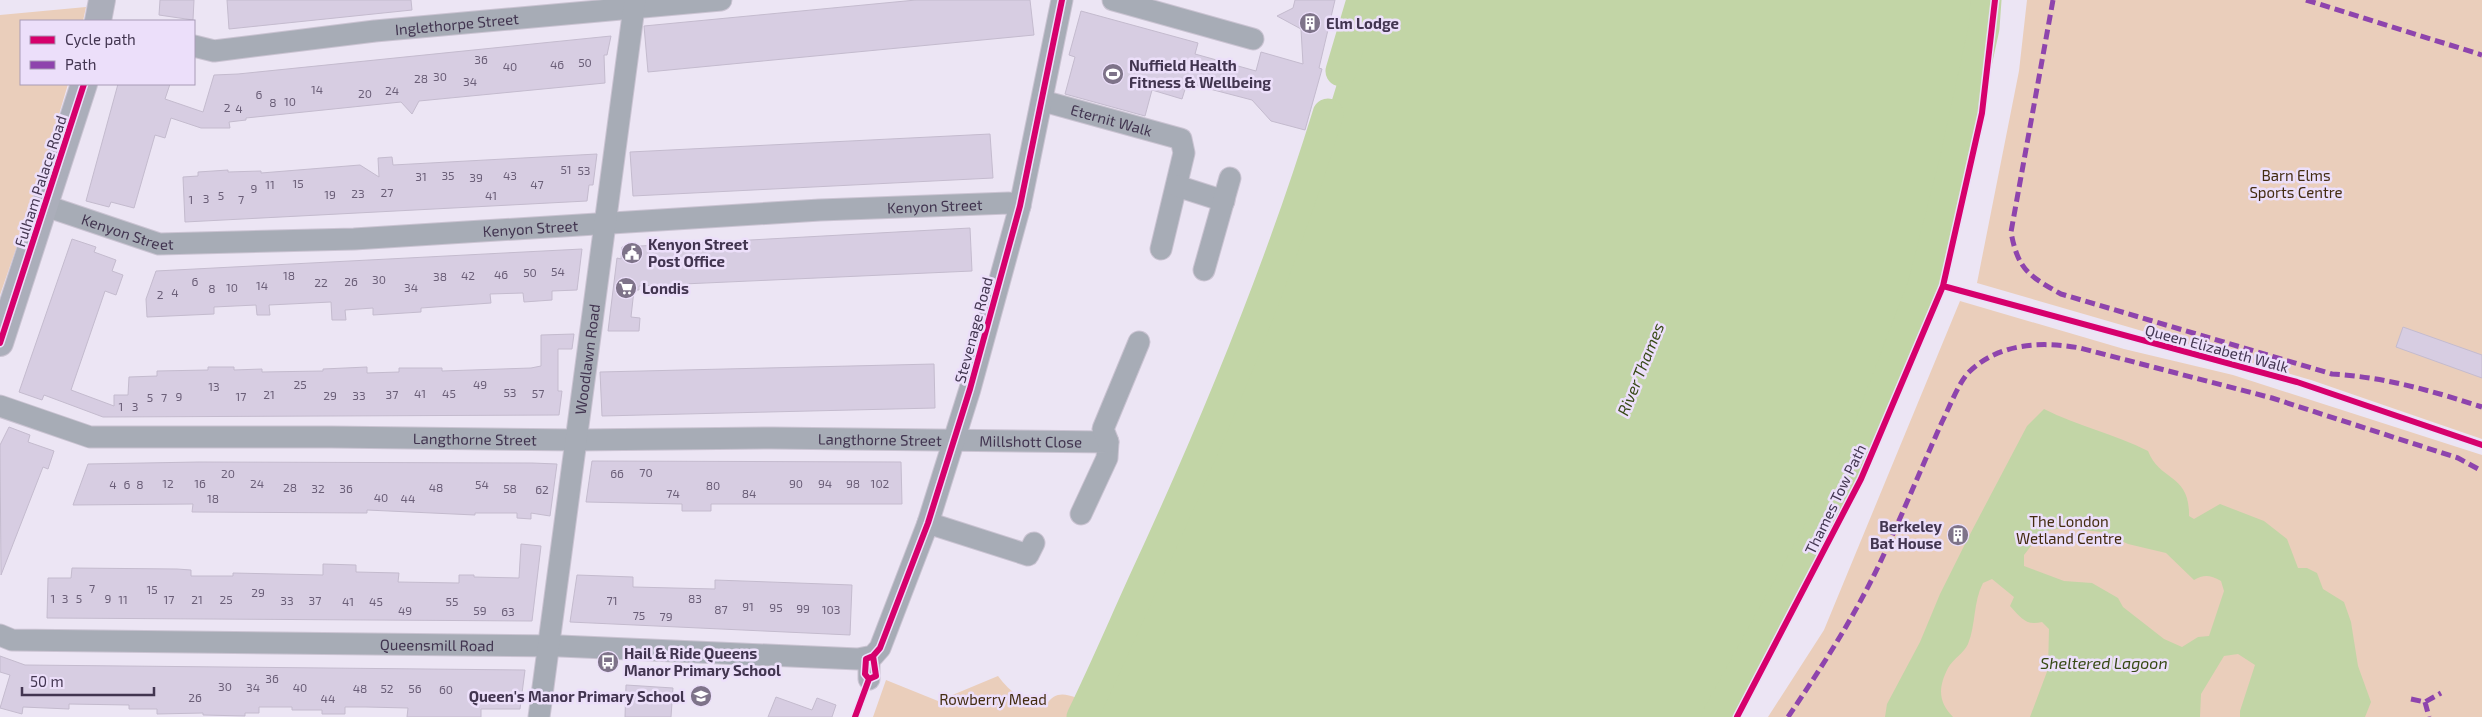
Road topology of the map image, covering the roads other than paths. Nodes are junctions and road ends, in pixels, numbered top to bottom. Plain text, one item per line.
1 (721, 0) edge
2 (1062, 0) edge
3 (1113, 0) edge
4 (634, 4) edge
5 (1253, 39) dead end
6 (195, 46) edge
7 (84, 85) edge
8 (1043, 101) junction
9 (1230, 178) dead end
10 (1177, 186) junction
11 (1215, 198) junction
12 (46, 206) junction
13 (1020, 206) junction
14 (605, 225) junction
15 (1161, 249) dead end
16 (1204, 270) dead end
17 (1139, 342) dead end
18 (0, 343) edge
19 (0, 406) edge
20 (954, 439) junction
21 (577, 440) junction
22 (1108, 442) junction
23 (1081, 514) dead end
24 (928, 523) junction
25 (1032, 557) dead end
26 (0, 635) edge
27 (549, 646) junction
28 (871, 657) junction
29 (869, 679) dead end
30 (539, 717) edge

1 - 4 street, Inglethorpe Street
2 - 8 street, Stevenage Road
3 - 5 street
4 - 6 street, Inglethorpe Street
4 - 14 street, Woodlawn Road
7 - 12 main road, Fulham Palace Road
8 - 10 street, Eternit Walk
8 - 13 street, Stevenage Road
9 - 11 street
10 - 11 street
10 - 15 street
11 - 16 street
12 - 14 street, Kenyon Street
12 - 18 main road, Fulham Palace Road
13 - 14 street, Kenyon Street
13 - 20 street, Stevenage Road
14 - 21 street, Woodlawn Road
17 - 22 street, Millshott Close
19 - 21 street, Langthorne Street
20 - 21 street, Langthorne Street
20 - 22 street, Millshott Close
20 - 24 street, Stevenage Road
21 - 27 street, Woodlawn Road
22 - 23 street, Millshott Close
24 - 25 street
24 - 28 street, Stevenage Road
26 - 27 street, Queensmill Road
27 - 28 street, Queensmill Road
27 - 30 street, Woodlawn Road
28 - 29 street

